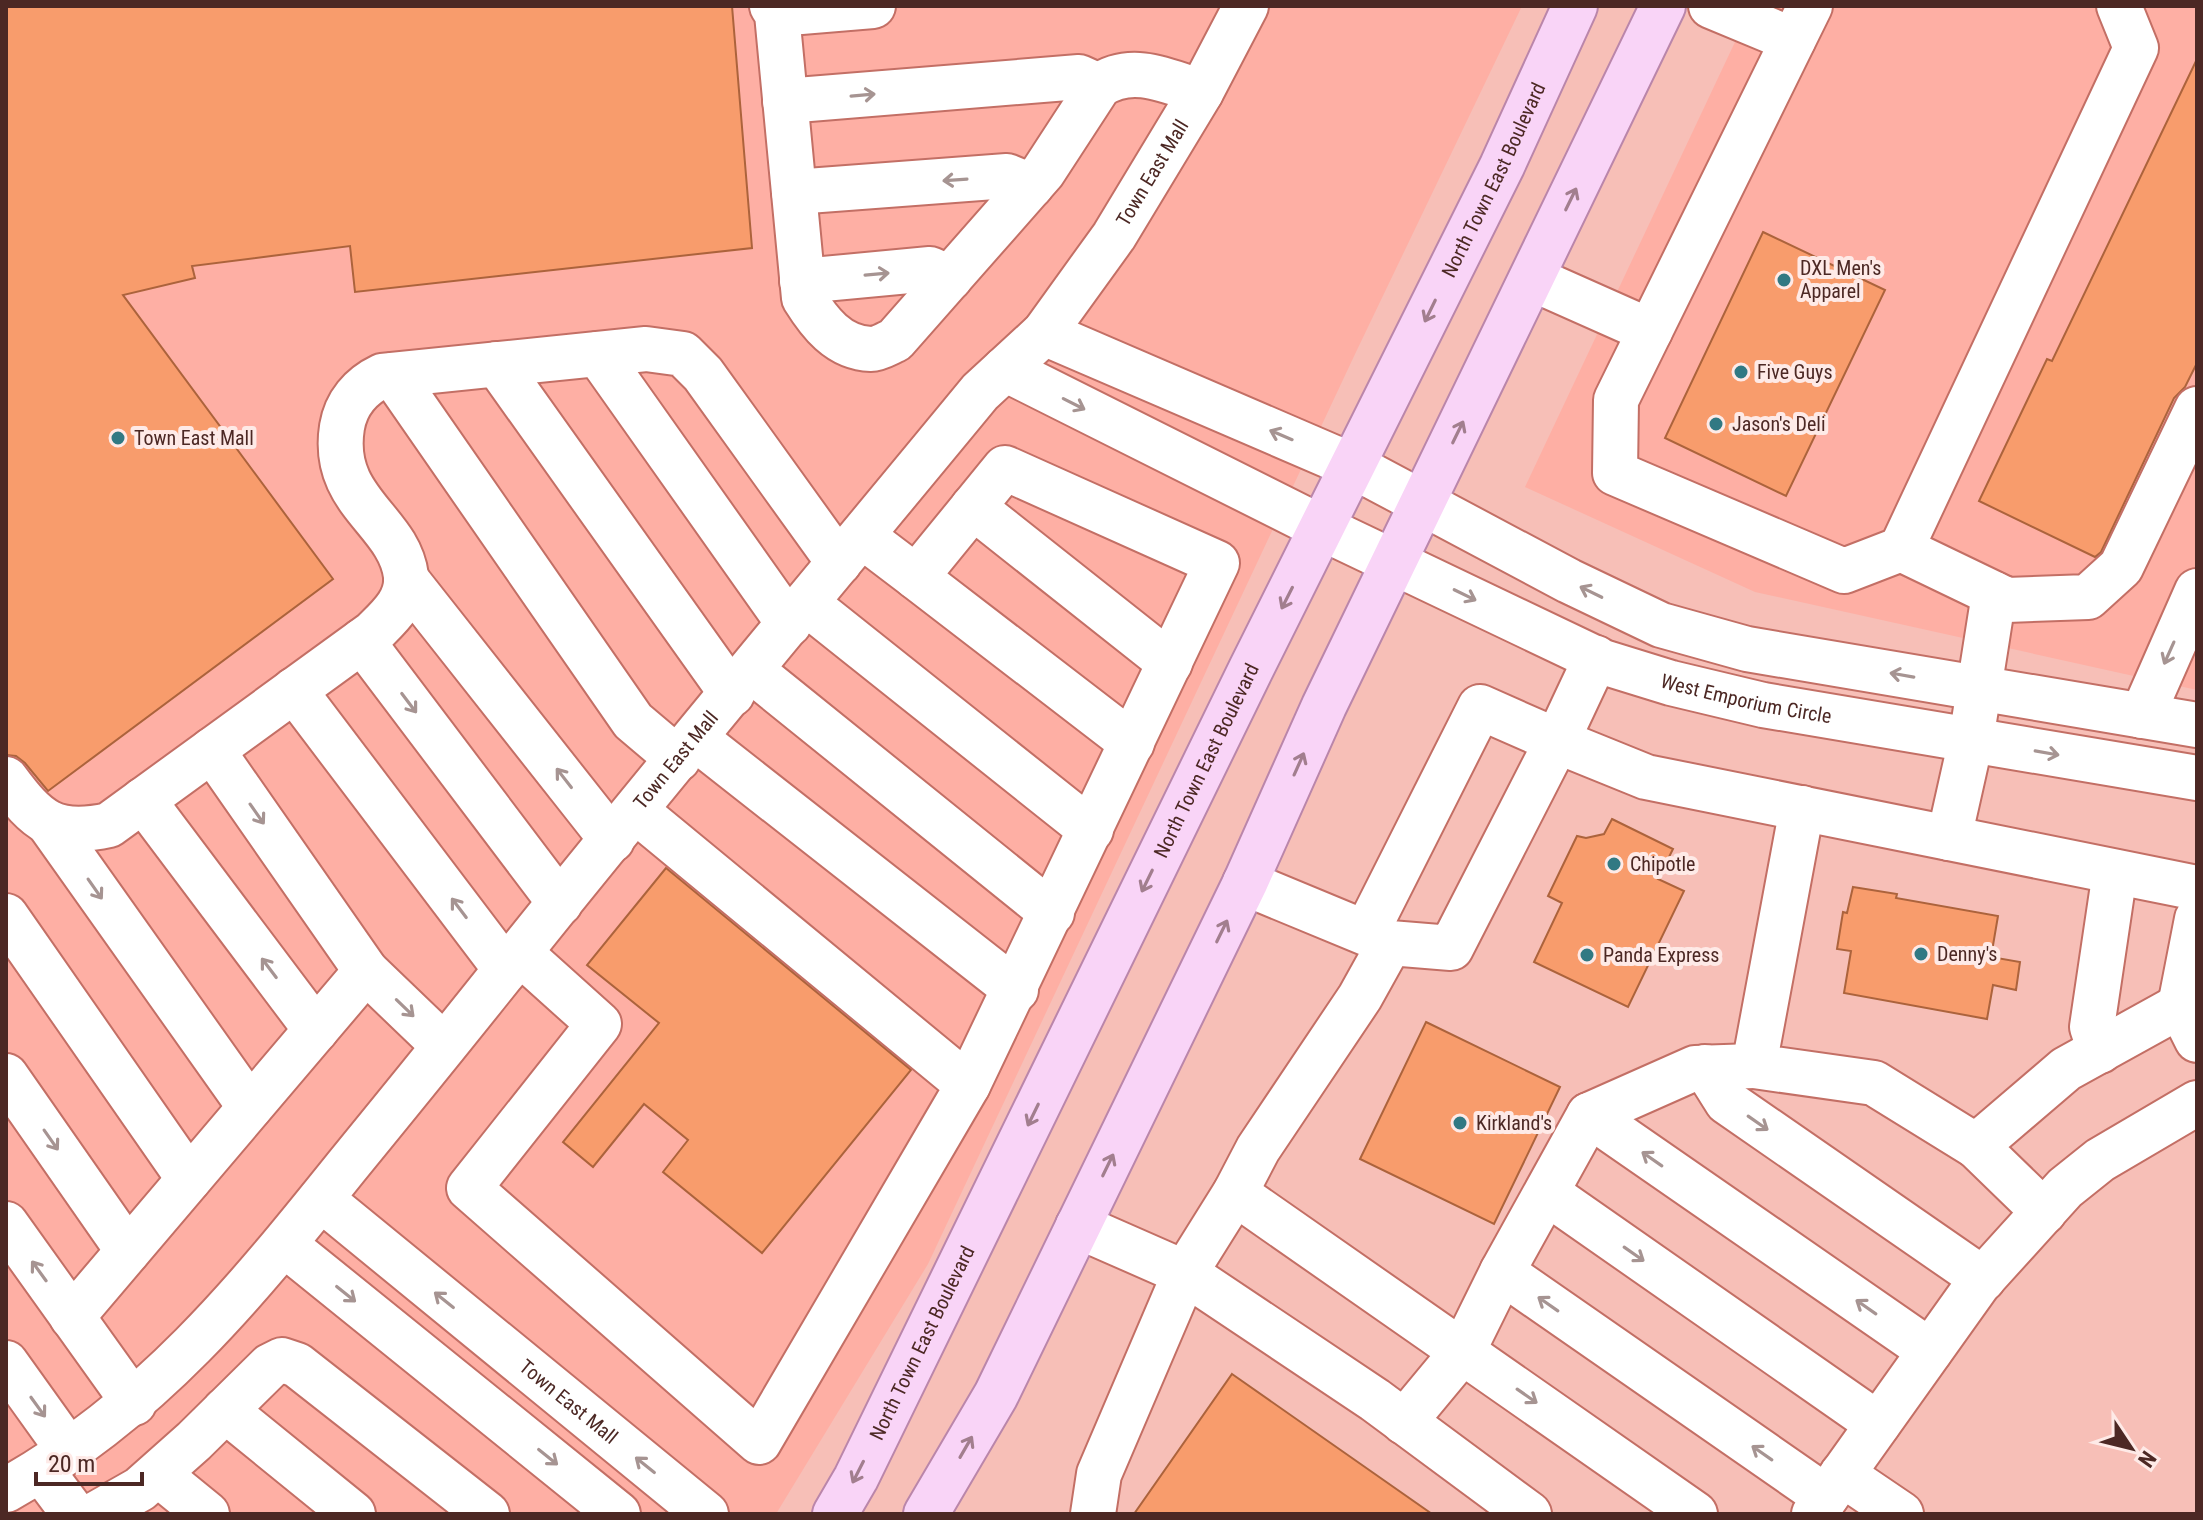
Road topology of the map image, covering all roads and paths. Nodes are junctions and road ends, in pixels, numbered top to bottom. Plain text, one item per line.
1 (873, 6) edge
2 (1246, 6) edge
3 (1575, 6) edge
4 (1663, 6) edge
5 (1711, 6) edge
6 (2119, 6) edge
7 (774, 10) edge
8 (1802, 23) edge
9 (1099, 86) junction
10 (1201, 92) junction
11 (785, 101) junction
12 (1031, 186) junction
13 (794, 192) junction
14 (950, 278) junction
15 (1533, 279) junction
16 (802, 281) junction
17 (1650, 331) junction
18 (1044, 333) junction
19 (598, 354) junction
20 (497, 364) junction
21 (1005, 369) junction
22 (393, 375) junction
23 (2197, 409) edge
24 (1353, 466) junction
25 (1424, 503) junction
26 (973, 507) junction
27 (1322, 528) junction
28 (851, 549) junction
29 (1901, 549) junction
30 (1394, 562) junction
31 (916, 577) junction
32 (406, 579) junction
33 (2197, 591) edge
34 (1994, 594) junction
35 (797, 614) junction
36 (362, 641) junction
37 (1596, 658) junction
38 (1170, 663) junction
39 (741, 682) junction
40 (1979, 689) junction
41 (294, 690) junction
42 (2142, 716) junction
43 (2197, 725) edge
44 (1971, 740) junction
45 (1557, 741) junction
46 (1132, 743) junction
47 (687, 749) junction
48 (212, 750) junction
49 (2197, 778) edge
50 (6, 779) edge
51 (143, 800) junction
52 (1802, 808) junction
53 (50, 825) junction
54 (624, 825) junction
55 (1091, 830) junction
56 (1949, 838) junction
57 (2115, 872) junction
58 (1245, 883) junction
59 (2197, 888) edge
60 (560, 903) junction
61 (1052, 913) junction
62 (6, 916) edge
63 (2197, 919) edge
64 (1378, 938) junction
65 (513, 961) junction
66 (366, 971) junction
67 (1016, 990) junction
68 (2188, 1023) edge
69 (316, 1030) junction
70 (444, 1046) junction
71 (2100, 1051) junction
72 (1754, 1066) junction
73 (1705, 1067) junction
74 (6, 1076) edge
75 (968, 1085) junction
76 (2197, 1103) edge
77 (250, 1107) junction
78 (1589, 1115) junction
79 (1976, 1146) junction
80 (189, 1179) junction
81 (1235, 1193) junction
82 (1547, 1193) junction
83 (321, 1199) junction
84 (2044, 1212) junction
85 (6, 1224) edge
86 (1078, 1226) junction
87 (285, 1245) junction
88 (128, 1251) junction
89 (1502, 1272) junction
90 (1185, 1273) junction
91 (1983, 1279) junction
92 (72, 1317) junction
93 (1463, 1351) junction
94 (1930, 1351) junction
95 (6, 1363) edge
96 (134, 1403) junction
97 (225, 1410) junction
98 (1404, 1422) junction
99 (1878, 1424) junction
100 (39, 1470) edge
101 (158, 1474) junction
102 (1827, 1495) edge
103 (74, 1514) edge
104 (96, 1514) edge
105 (207, 1514) edge
106 (353, 1514) edge
107 (487, 1514) edge
108 (618, 1514) edge
109 (706, 1514) edge
110 (835, 1514) edge
111 (926, 1514) edge
112 (1093, 1514) edge
113 (1529, 1514) edge
114 (1695, 1514) edge
115 (1901, 1514) edge

1 - 7 street
2 - 10 street, Town East Mall
3 -> 24 main road, North Town East Boulevard
15 -> 4 main road
5 - 8 street
6 - 29 street
7 - 11 street
8 - 17 street
9 - 10 street
11 -> 9 street
9 - 12 street
10 - 18 street, Town East Mall
11 - 13 street
12 -> 13 street
12 - 14 street
13 - 16 street
16 -> 14 street
14 - 16 street
15 - 17 street
25 -> 15 main road
17 - 29 street
18 - 21 street, Town East Mall
24 -> 18 street
19 - 20 street
19 - 28 street
19 - 35 street
20 - 22 street
20 - 39 street
21 -> 27 street, West Emporium Circle
21 - 28 street, Town East Mall
22 - 32 street
22 - 47 street
23 - 34 street
24 - 25 street
24 - 27 main road, North Town East Boulevard
25 - 30 main road
40 -> 25 street
26 - 31 street
26 - 38 street
26 - 38 street
27 - 30 street, West Emporium Circle
27 -> 110 main road, North Town East Boulevard
28 - 31 street
28 - 35 street, Town East Mall
29 - 34 street
30 -> 37 street, West Emporium Circle
58 -> 30 main road
31 - 46 street
32 - 36 street
54 -> 32 street
33 -> 42 street
34 - 40 street
35 - 39 street, Town East Mall
35 - 55 street
36 - 41 street
36 -> 60 street
37 - 44 street, West Emporium Circle
37 - 45 street
38 - 46 street
39 - 47 street, Town East Mall
39 - 61 street
40 - 42 street
40 - 44 street
41 - 48 street
65 -> 41 street
42 - 43 street
44 -> 49 street, West Emporium Circle
44 - 56 street
45 - 52 street
45 - 64 street
45 - 64 street
46 - 55 street
47 - 54 street, Town East Mall
47 - 67 street
48 - 51 street
48 -> 66 street
50 - 53 street
51 - 53 street
69 -> 51 street
52 - 56 street
52 - 72 street
53 -> 77 street
54 - 60 street, Town East Mall
54 - 75 street
55 - 61 street
56 - 57 street
57 - 59 street
57 - 71 street
58 - 64 street
86 -> 58 main road
60 - 65 street, Town East Mall
61 - 67 street
62 - 80 street
63 - 68 street
64 - 81 street
65 - 70 street, Town East Mall
65 - 75 street
66 - 69 street
66 -> 70 street
67 - 75 street
68 - 71 street
69 - 77 street
70 - 83 street, Town East Mall
71 - 79 street
72 - 73 street
72 - 79 street
73 - 78 street
73 -> 91 street
74 -> 88 street
76 - 84 street
77 - 80 street
78 - 82 street
94 -> 78 street
79 - 84 street
80 - 88 street
81 - 90 street
81 - 93 street
82 - 89 street
82 -> 99 street
83 - 87 street, Town East Mall
109 -> 83 street, Town East Mall
84 - 91 street
92 -> 85 street
86 - 90 street
111 -> 86 main road
87 - 96 street, Town East Mall
87 -> 108 street
88 - 92 street
89 - 93 street
102 -> 89 street
90 - 98 street
90 - 112 street
91 - 94 street
92 - 96 street
93 - 98 street
93 -> 114 street
94 - 99 street
95 -> 100 street
96 - 100 street, Town East Mall
97 - 101 street
97 - 106 street
97 - 107 street
98 - 113 street
99 - 102 street
100 - 103 street
101 - 104 street
101 - 105 street
102 - 115 street

